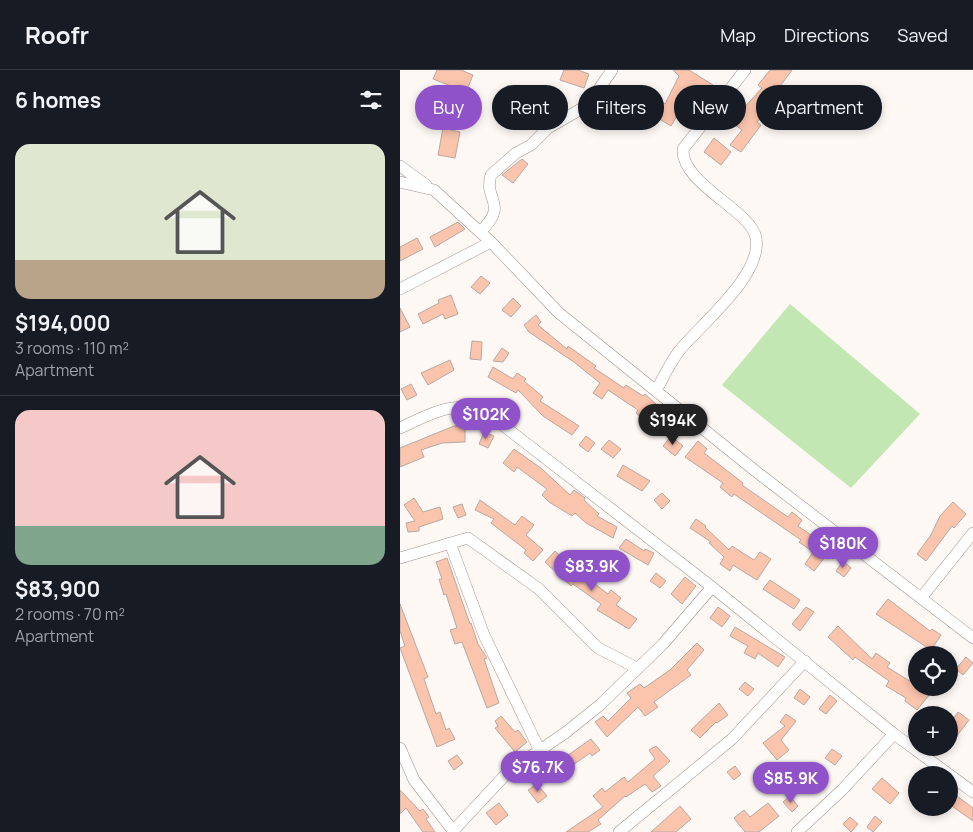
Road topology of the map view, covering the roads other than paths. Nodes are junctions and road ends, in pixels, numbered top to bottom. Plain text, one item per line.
1 (612, 70) edge
2 (746, 70) edge
3 (400, 166) edge
4 (400, 182) edge
5 (434, 190) junction
6 (480, 232) junction
7 (491, 242) junction
8 (400, 288) edge
9 (656, 391) junction
10 (400, 428) edge
11 (973, 533) edge
12 (450, 544) junction
13 (400, 558) edge
14 (712, 587) junction
15 (921, 598) junction
16 (973, 638) edge
17 (805, 661) junction
18 (637, 668) junction
19 (894, 734) junction
20 (400, 748) edge
21 (540, 751) junction
22 (973, 792) edge
23 (453, 832) edge
24 (619, 832) edge
25 (797, 832) edge

1 - 6 street
2 - 9 street
3 - 5 street
4 - 5 street
5 - 6 street
6 - 7 street
7 - 8 street
7 - 9 street
9 - 15 street
10 - 14 street
11 - 15 street
12 - 13 street
12 - 18 street
12 - 21 street
14 - 17 street
14 - 18 street
15 - 16 street
17 - 19 street
17 - 24 street
18 - 21 street
19 - 22 street
19 - 25 street
20 - 23 street
21 - 23 street

